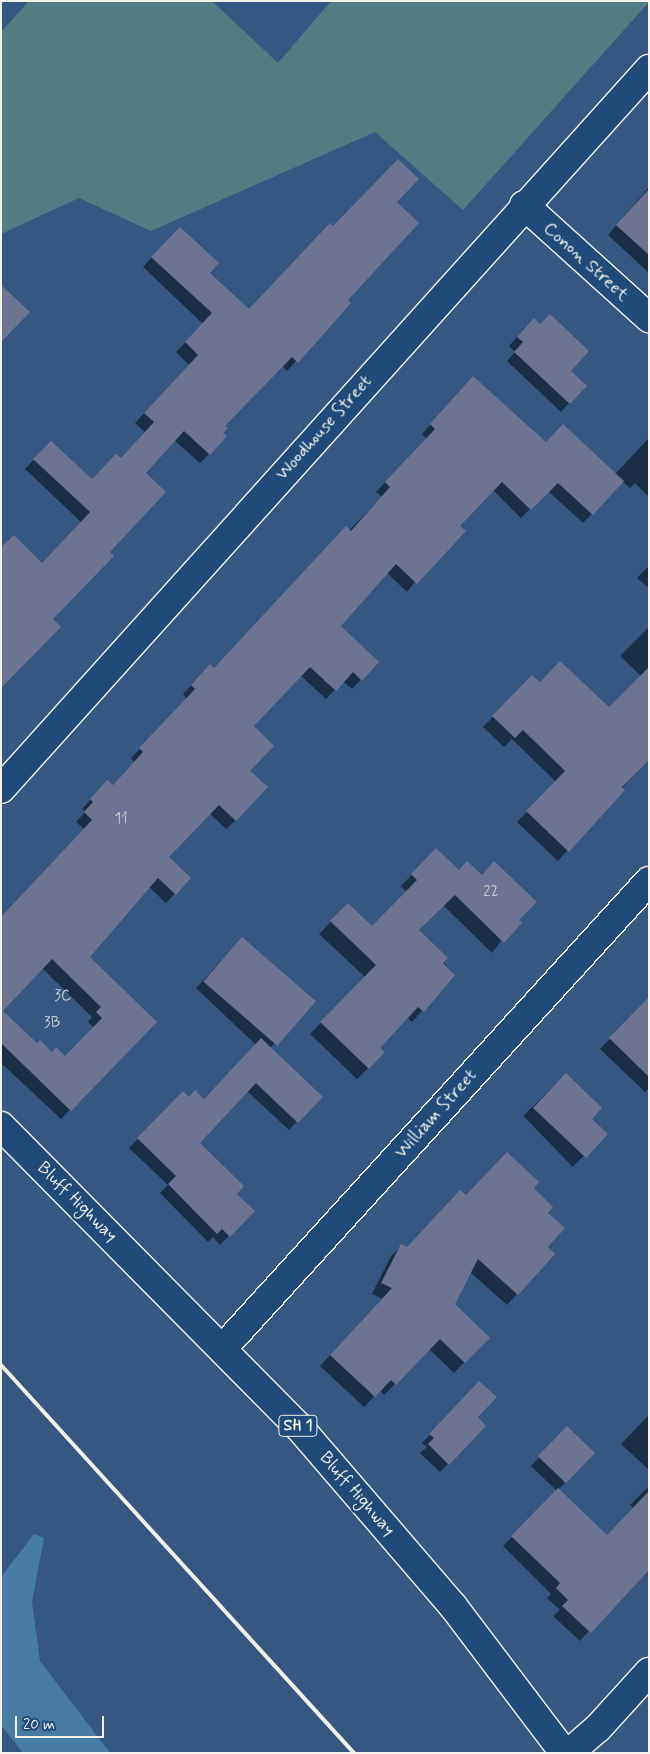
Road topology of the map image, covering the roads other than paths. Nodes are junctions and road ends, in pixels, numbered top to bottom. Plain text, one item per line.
1 (649, 69) edge
2 (524, 205) junction
3 (649, 318) edge
4 (1, 788) edge
5 (649, 880) edge
6 (1, 1126) edge
7 (223, 1348) junction
8 (649, 1672) edge
9 (564, 1753) edge
10 (569, 1753) edge

1 - 2 main road, Woodhouse Street
2 - 3 main road, Conon Street
2 - 4 main road, Woodhouse Street
5 - 7 main road, William Street
6 - 7 main road, Bluff Highway / SH 1
7 - 9 main road, Bluff Highway / SH 1
8 - 10 main road

